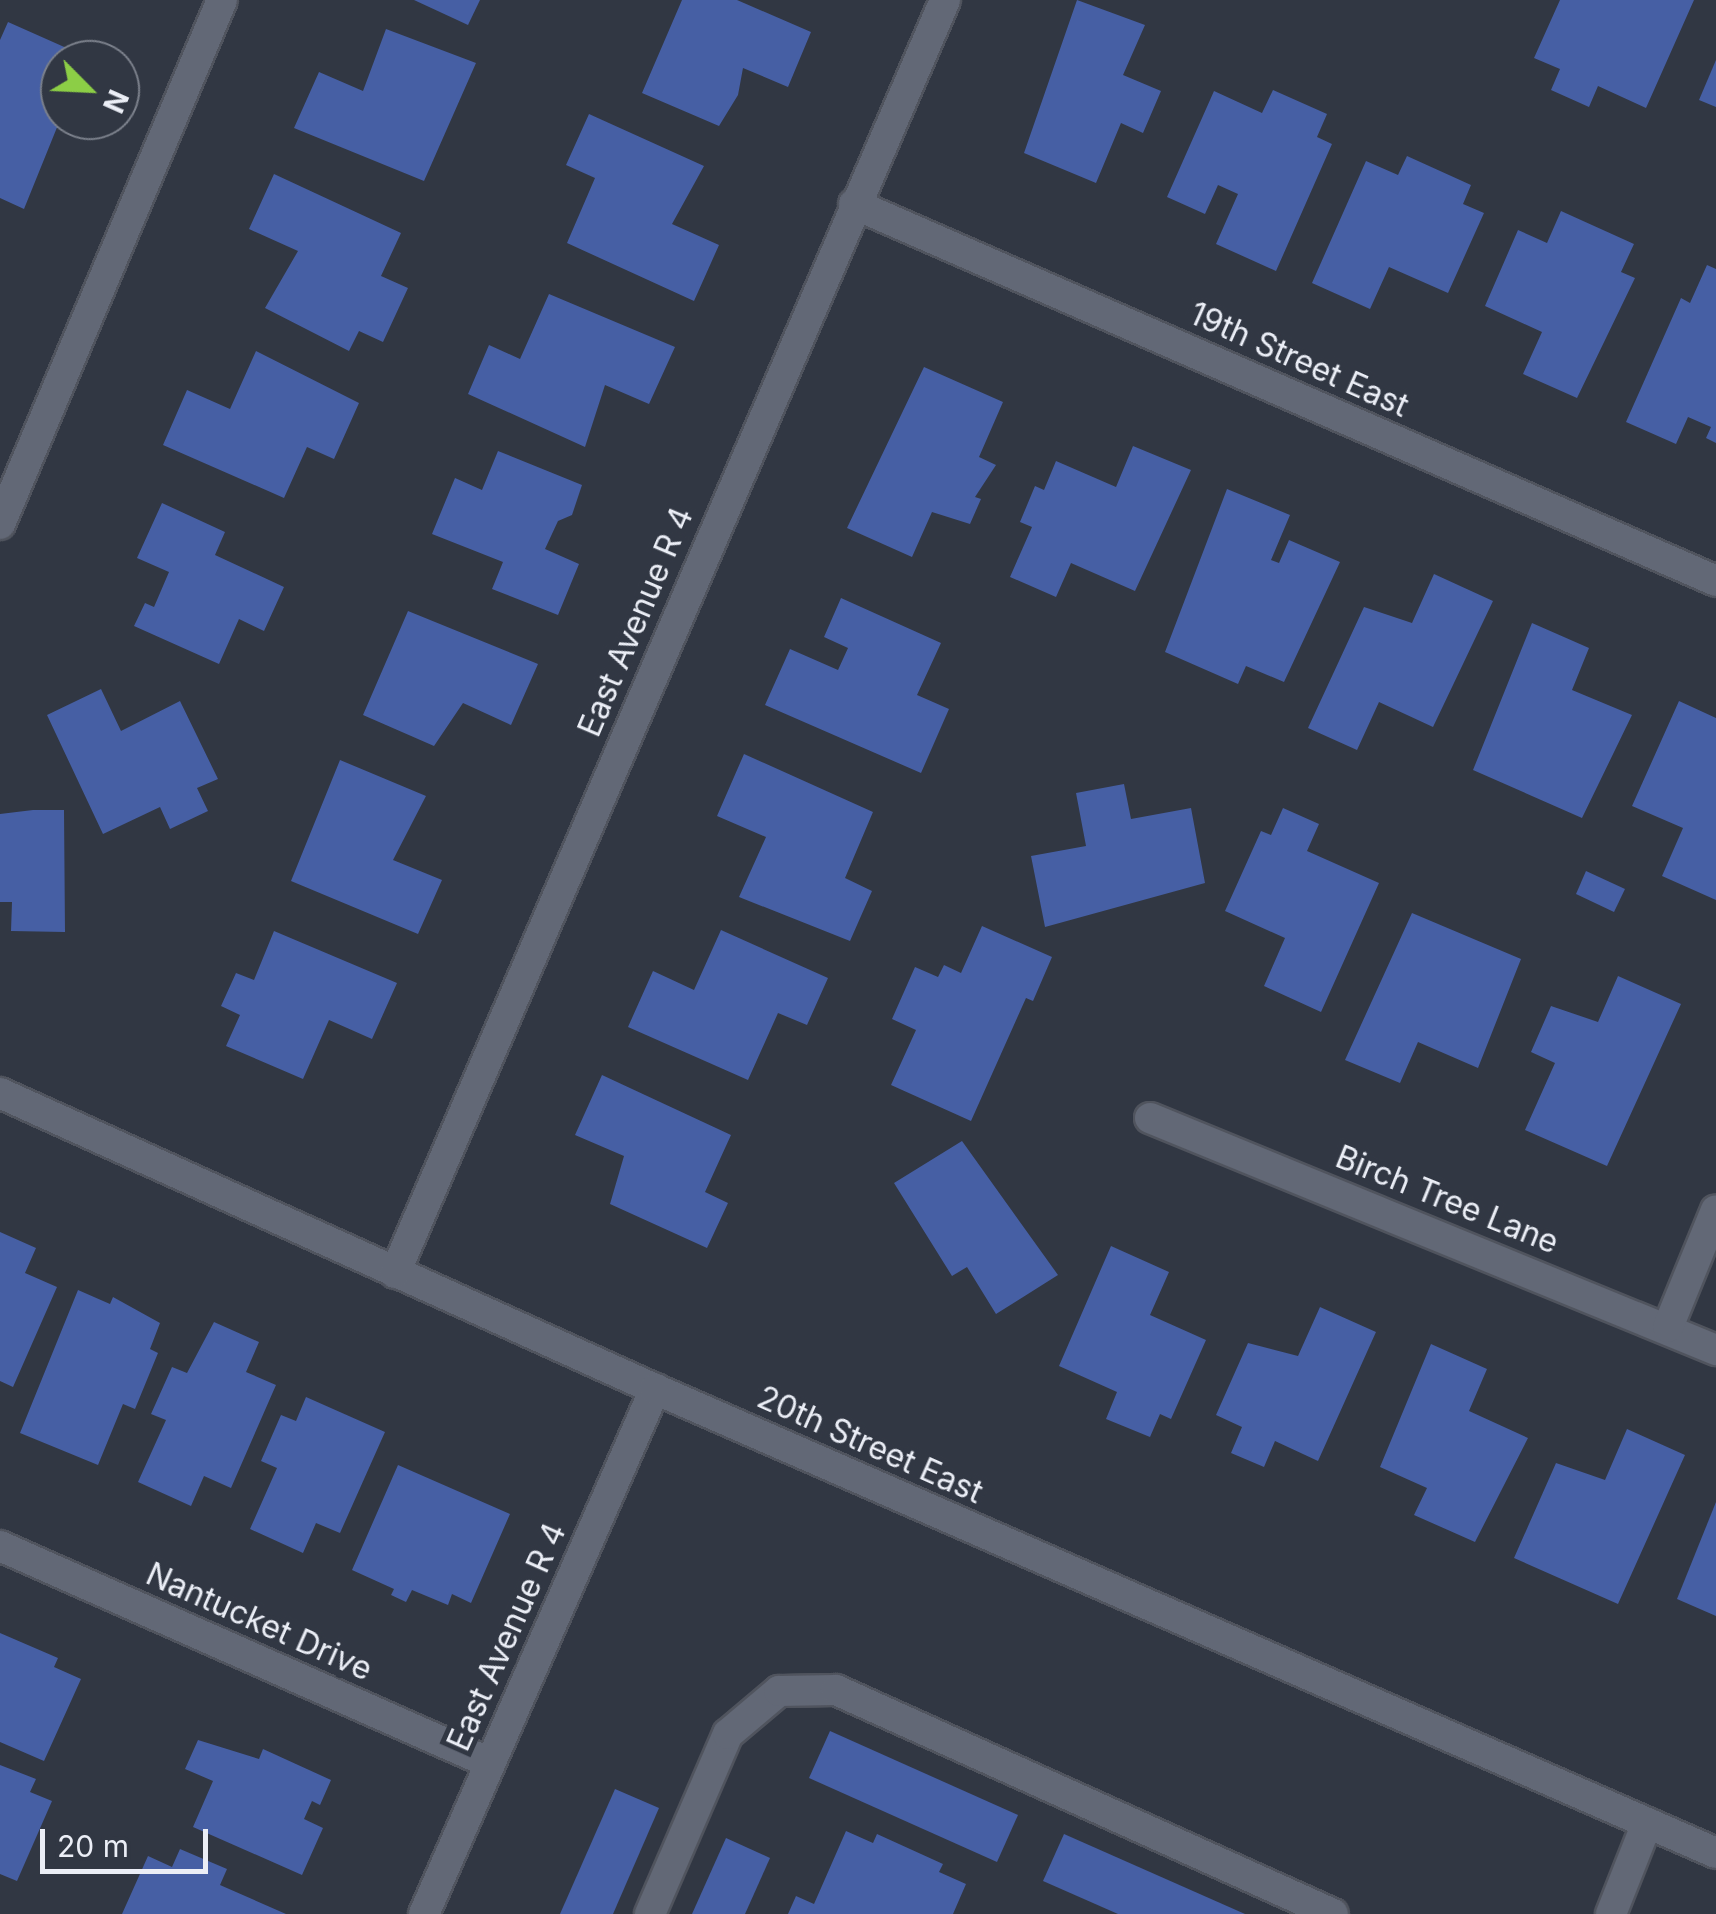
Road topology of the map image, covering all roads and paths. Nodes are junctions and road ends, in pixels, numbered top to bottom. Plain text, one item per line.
1 (222, 0) edge
2 (944, 0) edge
3 (854, 204) junction
4 (0, 524) edge
5 (1716, 580) edge
6 (0, 1093) edge
7 (1150, 1118) dead end
8 (1716, 1210) edge
9 (395, 1273) junction
10 (1668, 1327) junction
11 (1716, 1350) edge
12 (655, 1389) junction
13 (0, 1546) edge
14 (490, 1763) junction
15 (1648, 1823) junction
16 (1716, 1852) edge
17 (424, 1914) edge
18 (650, 1914) edge
19 (1333, 1914) edge
20 (1611, 1914) edge

1 - 4 street
2 - 3 street, East Avenue R 4
3 - 5 street, 19th Street East
3 - 9 street, East Avenue R 4
6 - 9 street, 20th Street East
7 - 10 street, Birch Tree Lane
8 - 10 street
9 - 12 street, 20th Street East
10 - 11 street, Birch Tree Lane
12 - 14 street, East Avenue R 4
12 - 15 street, 20th Street East
13 - 14 street, Nantucket Drive
14 - 17 street, East Avenue R 4
15 - 16 street, 20th Street East
15 - 20 street
18 - 19 street

